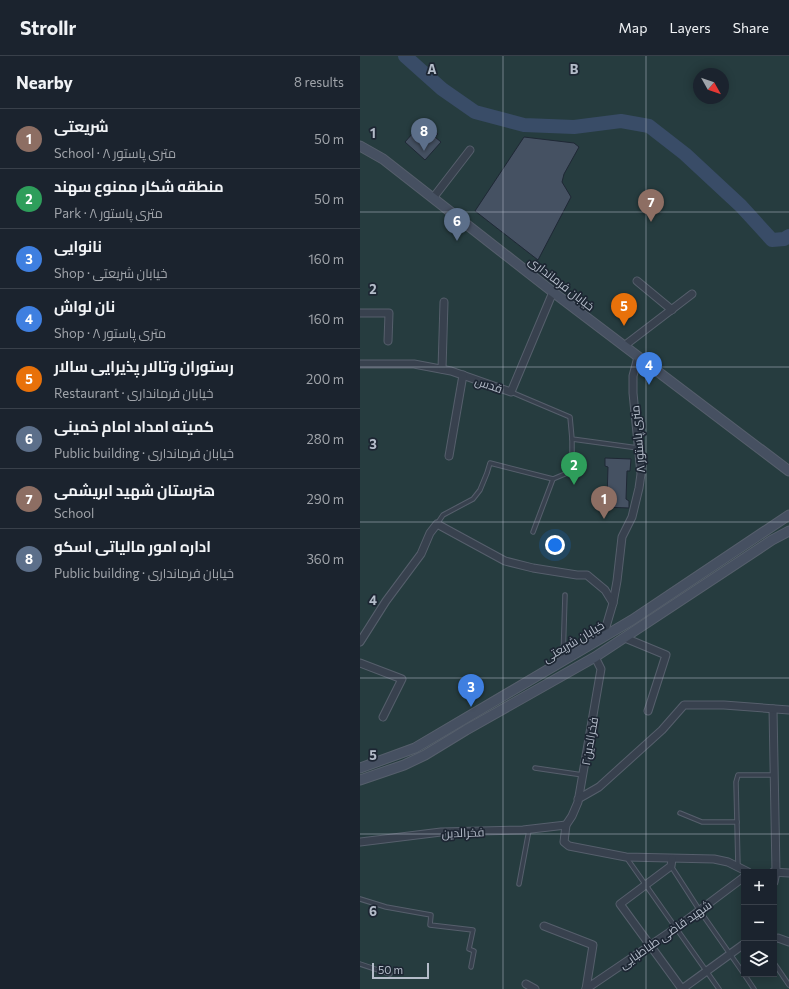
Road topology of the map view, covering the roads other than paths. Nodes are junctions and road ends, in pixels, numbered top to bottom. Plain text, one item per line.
1 (360, 146) edge
2 (470, 150) dead end
3 (433, 198) junction
4 (637, 281) dead end
5 (553, 292) junction
6 (692, 294) dead end
7 (444, 302) dead end
8 (672, 310) junction
9 (360, 313) edge
10 (388, 341) dead end
11 (624, 346) junction
12 (638, 357) junction
13 (360, 364) edge
14 (442, 369) junction
15 (462, 375) junction
16 (511, 392) junction
17 (572, 439) junction
18 (638, 448) junction
19 (450, 456) dead end
20 (788, 472) edge
21 (553, 479) junction
22 (789, 515) edge
23 (437, 524) junction
24 (766, 530) junction
25 (789, 531) edge
26 (533, 532) dead end
27 (772, 540) junction
28 (565, 595) dead end
29 (613, 603) junction
30 (603, 637) junction
31 (625, 638) junction
32 (360, 642) edge
33 (595, 657) junction
34 (563, 661) junction
35 (360, 663) edge
36 (505, 695) junction
37 (510, 705) junction
38 (648, 710) dead end
39 (773, 710) junction
40 (789, 710) edge
41 (383, 717) dead end
42 (360, 768) edge
43 (535, 768) dead end
44 (583, 775) junction
45 (775, 776) junction
46 (360, 780) edge
47 (578, 799) junction
48 (680, 813) dead end
49 (737, 822) junction
50 (566, 825) junction
51 (529, 829) junction
52 (360, 842) edge
53 (626, 857) junction
54 (672, 863) junction
55 (738, 867) junction
56 (742, 869) edge
57 (774, 869) edge
58 (777, 872) edge
59 (789, 873) edge
60 (741, 880) edge
61 (519, 884) dead end
62 (645, 885) junction
63 (360, 899) edge
64 (700, 911) junction
65 (544, 926) dead end
66 (676, 928) junction
67 (778, 938) dead end
68 (789, 942) edge
69 (650, 945) junction
70 (741, 946) edge
71 (730, 953) junction
72 (360, 964) edge
73 (470, 967) dead end
74 (777, 967) edge
75 (741, 970) edge
76 (706, 971) junction
77 (390, 974) dead end
78 (746, 977) edge
79 (526, 984) dead end
80 (789, 985) edge
81 (535, 989) edge
82 (586, 989) edge
83 (682, 989) edge
84 (719, 989) edge
85 (754, 989) edge

1 - 3 main road, خیابان فرمانداری
2 - 3 street
3 - 5 main road, خیابان فرمانداری
4 - 8 street
5 - 11 main road, خیابان فرمانداری
5 - 16 street, قدس
6 - 8 street
7 - 14 street
8 - 11 street
9 - 10 street
11 - 12 main road, خیابان فرمانداری
12 - 18 street, ۸ متری پاستور
12 - 20 main road, خیابان فرمانداری
13 - 14 street, قدس
14 - 15 street, قدس
15 - 16 street, قدس
15 - 19 street
16 - 17 lane
17 - 18 lane
17 - 21 lane
18 - 29 street, ۸ متری پاستور
21 - 23 lane
21 - 26 lane
22 - 24 main road, خیابان شریعتی
23 - 29 street
23 - 32 street
24 - 27 main road
24 - 30 main road, خیابان شریعتی
25 - 27 main road, خیابان شریعتی
27 - 31 main road, خیابان شریعتی
28 - 34 lane
29 - 30 street, ۸ متری پاستور
30 - 34 main road, خیابان شریعتی
31 - 33 main road, خیابان شریعتی
31 - 38 street
33 - 37 main road, خیابان شریعتی
33 - 44 street, فخرالدین۲
34 - 36 main road, خیابان شریعتی
35 - 41 street
36 - 37 main road
36 - 42 main road, خیابان شریعتی
37 - 46 main road, خیابان شریعتی
39 - 40 street
39 - 45 street
39 - 47 street
43 - 44 lane
44 - 47 street, فخرالدین۲
45 - 49 lane
45 - 57 street
47 - 50 street, فخرالدین۲
48 - 49 lane
49 - 55 lane
50 - 51 street, فخرالدین
50 - 53 street
51 - 52 street, فخرالدین
51 - 61 lane
53 - 54 street
53 - 62 lane
54 - 55 street
54 - 62 street
54 - 64 lane
55 - 56 street
58 - 59 street
60 - 64 street, شهید قاضی طباطبایی
62 - 66 lane
62 - 69 street
63 - 73 lane
64 - 66 street, شهید قاضی طباطبایی
64 - 71 lane
65 - 82 street
66 - 69 street, شهید قاضی طباطبایی
66 - 76 lane
67 - 68 street
69 - 82 street, شهید قاضی طباطبایی
69 - 83 street
70 - 71 street
71 - 75 lane
71 - 76 street
72 - 77 lane
74 - 80 lane
76 - 83 street
76 - 84 lane
78 - 85 lane
79 - 81 street

